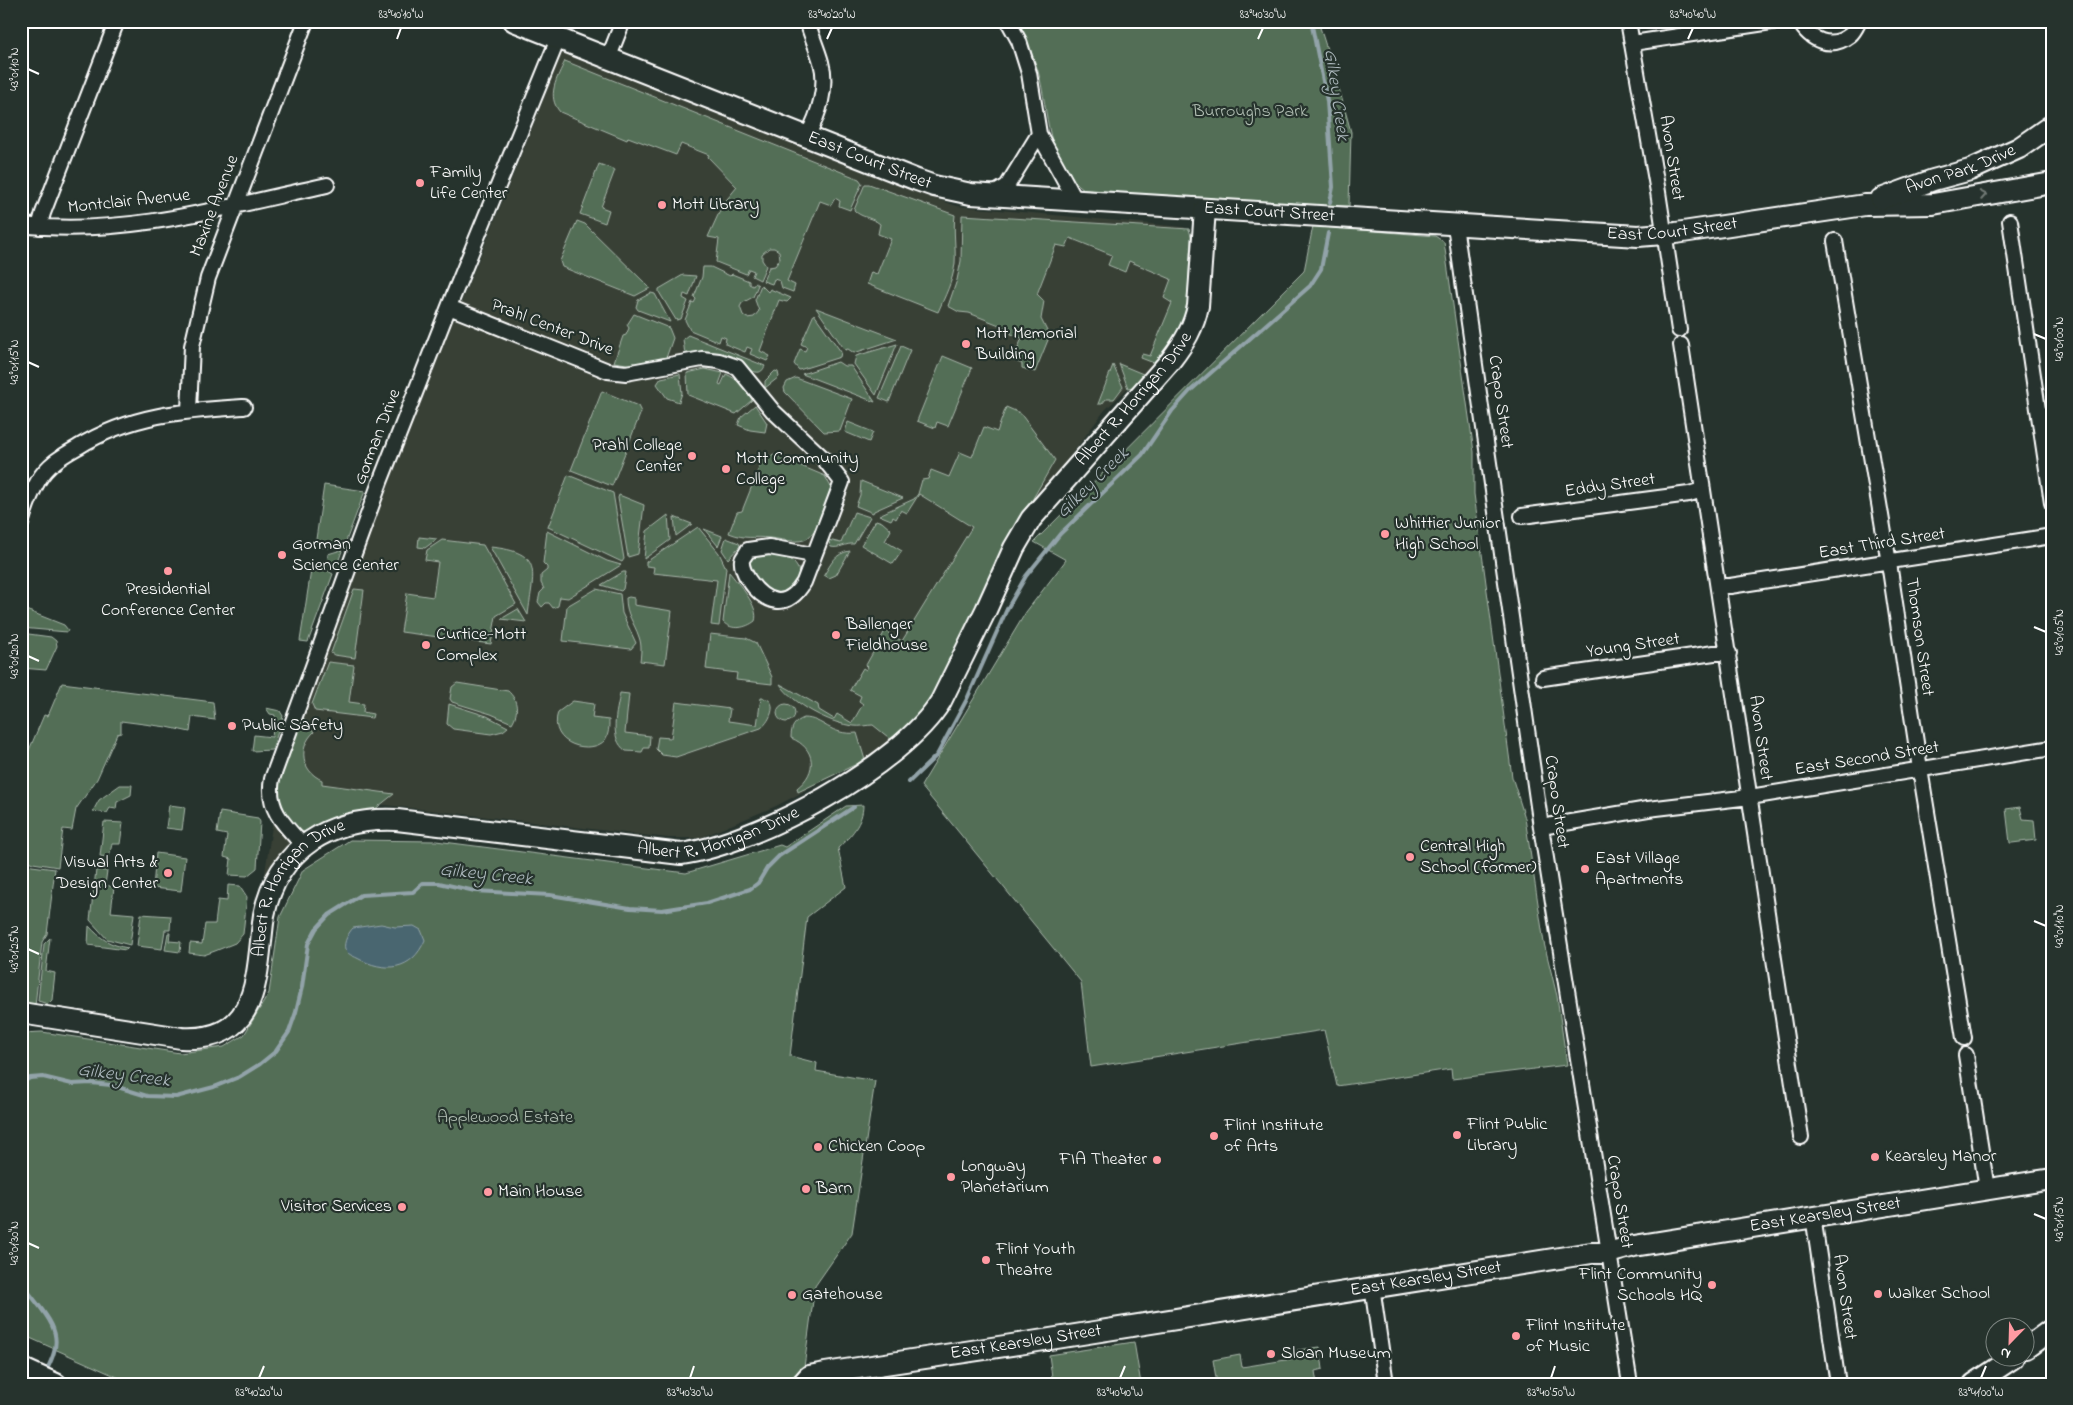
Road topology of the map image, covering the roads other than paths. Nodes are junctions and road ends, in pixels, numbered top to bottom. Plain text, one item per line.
1 (117, 21) edge
2 (306, 21) edge
3 (514, 21) edge
4 (623, 21) edge
5 (807, 21) edge
6 (1008, 21) edge
7 (1628, 21) edge
8 (1778, 21) edge
9 (1799, 21) edge
10 (1859, 21) edge
11 (558, 39) junction
12 (1633, 43) junction
13 (608, 59) junction
14 (2052, 125) edge
15 (1039, 134) junction
16 (807, 136) junction
17 (1946, 177) junction
18 (2052, 183) edge
19 (327, 185) dead end
20 (992, 196) junction
21 (1076, 201) junction
22 (1950, 201) junction
23 (1865, 205) junction
24 (235, 206) junction
25 (1205, 209) junction
26 (2010, 221) dead end
27 (21, 225) edge
28 (1455, 225) junction
29 (39, 227) junction
30 (1664, 234) junction
31 (1835, 241) dead end
32 (449, 307) junction
33 (1679, 330) dead end
34 (1681, 345) dead end
35 (244, 407) dead end
36 (188, 410) junction
37 (1702, 490) junction
38 (2052, 503) edge
39 (1522, 516) dead end
40 (21, 524) edge
41 (2052, 536) edge
42 (813, 555) junction
43 (1889, 563) junction
44 (1718, 586) junction
45 (1729, 653) junction
46 (1543, 678) dead end
47 (2052, 748) edge
48 (1920, 769) junction
49 (1750, 797) junction
50 (1541, 828) junction
51 (304, 846) junction
52 (21, 1013) edge
53 (1964, 1038) dead end
54 (1966, 1055) dead end
55 (1801, 1137) dead end
56 (2052, 1179) edge
57 (1987, 1189) junction
58 (1813, 1216) junction
59 (1608, 1253) junction
60 (1372, 1286) junction
61 (2052, 1329) edge
62 (2036, 1341) edge
63 (1998, 1368) edge
64 (802, 1383) edge
65 (1386, 1384) edge
66 (1630, 1384) edge
67 (1838, 1384) edge
68 (1974, 1384) edge

1 - 29 street
2 - 24 street, Maxine Avenue
3 - 11 street, East Court Street
4 - 13 street
5 - 16 street
6 - 15 street
7 - 12 street, Avon Street
8 - 12 street
9 - 10 street
11 - 13 street, East Court Street
11 - 32 street, Gorman Drive
12 - 30 street, Avon Street
13 - 16 street, East Court Street
14 - 17 street, Avon Park Drive
15 - 20 street
15 - 21 street
16 - 20 street, East Court Street
17 - 22 street
17 - 23 street, Avon Park Drive
22 -> 18 street, East Court Street
19 - 24 street, Montclair Avenue
20 - 21 street, East Court Street
21 - 25 street, East Court Street
22 - 23 street, East Court Street
23 - 30 street, East Court Street
24 - 29 street, Montclair Avenue
24 - 36 street, Maxine Avenue
25 - 28 street, East Court Street
25 - 51 street, Albert R. Horrigan Drive
26 - 38 street
27 - 29 street, Montclair Avenue
28 - 30 street, East Court Street
28 - 50 street, Crapo Street
30 - 33 street, Avon Street
31 - 43 street, Thomson Street
32 - 42 street, Prahl Center Drive
32 - 51 street, Gorman Drive
34 - 37 street, Avon Street
35 - 36 street
36 - 40 street
37 - 39 street, Eddy Street
37 - 44 street, Avon Street
41 - 43 street, East Third Street
42 - 42 street, Prahl Center Drive
43 - 44 street, East Third Street
43 - 48 street, Thomson Street
44 - 45 street, Avon Street
45 - 46 street, Young Street
45 - 49 street, Avon Street
47 - 48 street, East Second Street
48 - 49 street, East Second Street
48 - 53 street, Thomson Street
49 - 50 street, East Second Street
49 - 55 street, Avon Street
50 - 59 street, Crapo Street
51 - 52 street, Albert R. Horrigan Drive
54 - 57 street
56 - 57 street, East Kearsley Street
57 - 58 street, East Kearsley Street
58 - 59 street, East Kearsley Street
58 - 67 street, Avon Street
59 - 60 street, East Kearsley Street
59 - 66 street, Crapo Street
60 - 64 street, East Kearsley Street
60 - 65 street
61 - 62 street
63 - 68 street

